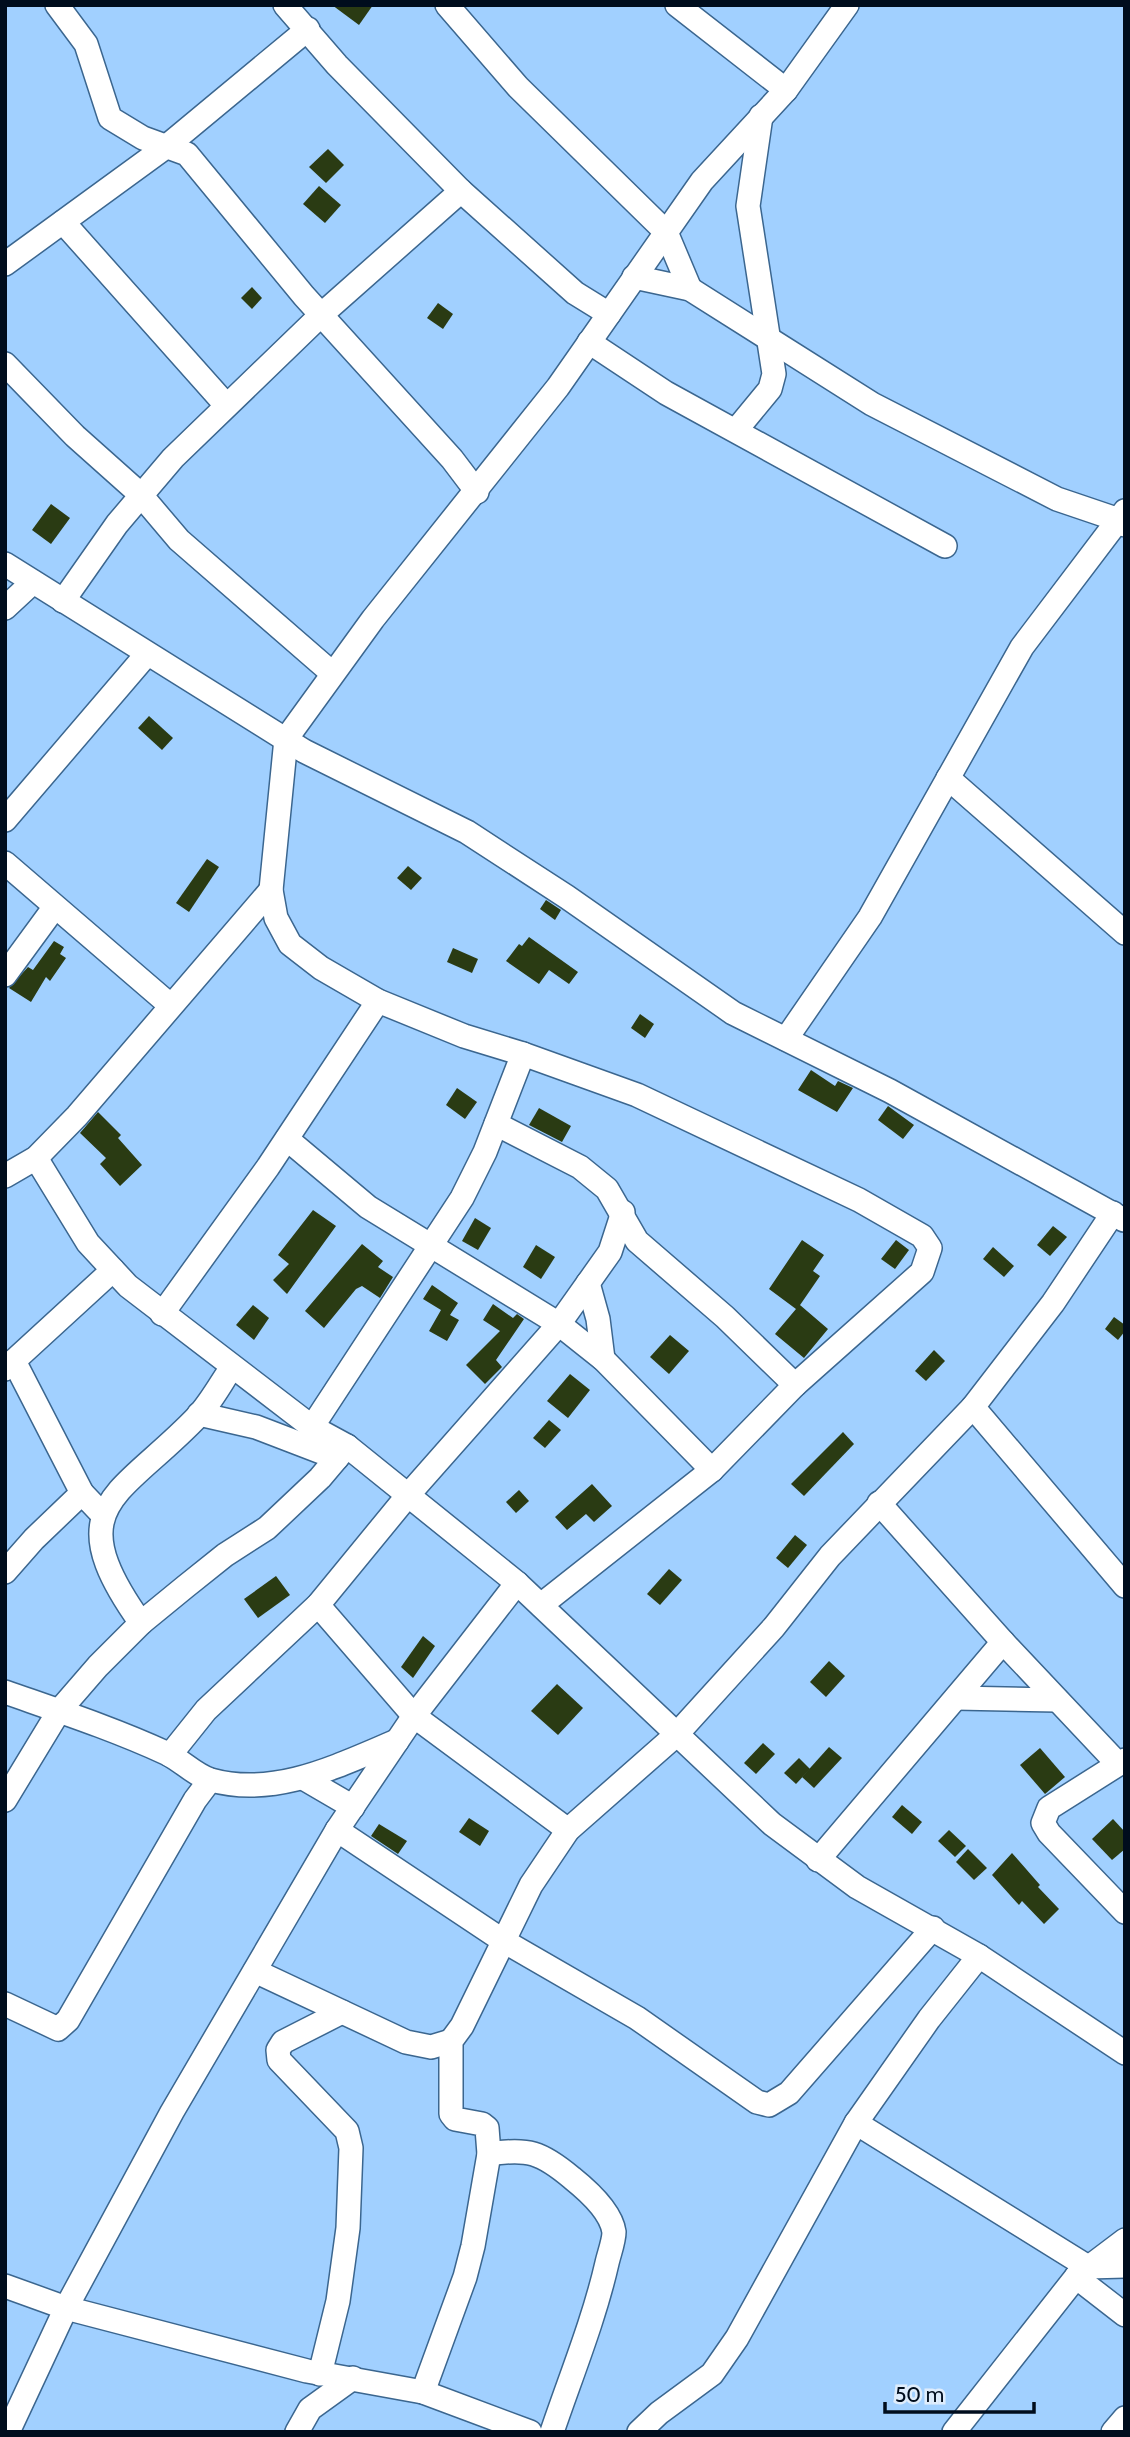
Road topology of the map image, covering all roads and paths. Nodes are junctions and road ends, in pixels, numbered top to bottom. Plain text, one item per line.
1 (57, 5) edge
2 (285, 5) edge
3 (447, 5) edge
4 (677, 5) edge
5 (847, 5) edge
6 (308, 29) junction
7 (786, 90) junction
8 (761, 116) junction
9 (167, 146) junction
10 (461, 191) junction
11 (63, 222) junction
12 (666, 232) junction
13 (5, 264) edge
14 (634, 277) junction
15 (690, 289) junction
16 (609, 314) junction
17 (321, 315) junction
18 (769, 340) junction
19 (589, 342) junction
20 (5, 364) edge
21 (226, 405) junction
22 (737, 429) junction
23 (477, 492) junction
24 (140, 494) junction
25 (1123, 519) edge
26 (946, 546) dead end
27 (5, 564) edge
28 (33, 582) junction
29 (63, 601) junction
30 (5, 608) edge
31 (147, 654) junction
32 (332, 673) junction
33 (286, 739) junction
34 (948, 778) junction
35 (5, 820) edge
36 (5, 863) edge
37 (271, 890) junction
38 (54, 908) junction
39 (1125, 933) edge
40 (5, 975) edge
41 (378, 1001) junction
42 (170, 1004) junction
43 (786, 1039) junction
44 (523, 1054) junction
45 (496, 1124) junction
46 (287, 1139) junction
47 (36, 1158) junction
48 (7, 1171) edge
49 (623, 1212) junction
50 (1119, 1217) edge
51 (637, 1241) junction
52 (430, 1247) junction
53 (610, 1252) junction
54 (113, 1270) junction
55 (588, 1283) junction
56 (162, 1314) junction
57 (559, 1324) junction
58 (603, 1359) junction
59 (10, 1365) edge
60 (232, 1367) junction
61 (795, 1385) junction
62 (973, 1407) junction
63 (199, 1415) junction
64 (312, 1427) junction
65 (342, 1452) junction
66 (712, 1470) junction
67 (82, 1493) junction
68 (409, 1494) junction
69 (879, 1503) junction
70 (102, 1514) junction
71 (5, 1572) edge
72 (517, 1583) junction
73 (1125, 1586) edge
74 (318, 1605) junction
75 (541, 1605) junction
76 (141, 1623) junction
77 (1003, 1642) junction
78 (1025, 1666) junction
79 (978, 1672) junction
80 (5, 1692) edge
81 (956, 1698) junction
82 (1058, 1700) junction
83 (59, 1711) junction
84 (414, 1716) junction
85 (676, 1735) junction
86 (397, 1741) junction
87 (170, 1755) junction
88 (1121, 1762) edge
89 (305, 1779) junction
90 (210, 1780) junction
91 (5, 1800) edge
92 (353, 1807) junction
93 (337, 1830) junction
94 (568, 1830) junction
95 (818, 1860) junction
96 (1125, 1912) edge
97 (933, 1928) junction
98 (502, 1940) junction
99 (979, 1956) junction
100 (255, 1971) junction
101 (5, 2004) edge
102 (342, 2012) junction
103 (451, 2042) junction
104 (1125, 2053) edge
105 (856, 2123) junction
106 (489, 2154) junction
107 (1125, 2240) edge
108 (1125, 2266) edge
109 (1082, 2272) junction
110 (5, 2286) edge
111 (66, 2308) junction
112 (1125, 2315) edge
113 (313, 2373) junction
114 (353, 2378) junction
115 (423, 2392) junction
116 (310, 2409) junction
117 (1125, 2418) edge
118 (528, 2431) edge
119 (8, 2432) edge
120 (297, 2432) edge
121 (552, 2432) edge
122 (639, 2432) edge
123 (954, 2432) edge
124 (1113, 2432) edge

1 - 9 street
2 - 6 street
3 - 12 street
4 - 7 street
5 - 7 street
6 - 9 street
6 - 10 street
7 - 8 street
8 - 12 street
8 - 18 street
9 - 11 street
9 - 17 street
10 - 16 street
10 - 17 street
11 - 13 street
11 - 21 street
12 - 14 street
12 - 15 street
14 - 15 street
14 - 16 street
15 - 18 street
16 - 19 street
17 - 21 street
17 - 23 street
18 - 22 street
18 - 25 street
19 - 22 street
19 - 23 street
20 - 24 street
21 - 24 street
22 - 26 street
23 - 32 street
24 - 29 street
24 - 32 street
25 - 34 street
27 - 28 street
28 - 29 street
28 - 30 street
29 - 31 street
31 - 33 street
31 - 35 street
32 - 33 street
33 - 37 street
33 - 43 street
34 - 39 street
34 - 43 street
36 - 38 street
37 - 41 street
37 - 42 street
38 - 40 street
38 - 42 street
41 - 44 street
41 - 46 street
42 - 47 street
43 - 50 street
44 - 45 street
44 - 61 street
45 - 49 street
45 - 52 street
46 - 52 street
46 - 56 street
47 - 48 street
47 - 54 street
49 - 51 street
49 - 53 street
50 - 62 street
51 - 53 street
51 - 61 street
52 - 57 street
52 - 64 street
53 - 55 street
54 - 56 street
54 - 59 street
55 - 57 street
55 - 58 street
56 - 60 street
57 - 58 street
57 - 68 street
58 - 66 street
59 - 67 street
60 - 63 street
60 - 64 street
61 - 66 street
62 - 69 street
62 - 73 street
63 - 65 street
63 - 70 street
64 - 65 street
65 - 68 street
65 - 76 street
66 - 75 street
67 - 70 street
67 - 71 street
68 - 72 street
68 - 74 street
69 - 77 street
69 - 85 street
70 - 76 street
72 - 75 street
72 - 84 street
74 - 84 street
74 - 87 street
75 - 85 street
76 - 83 street
77 - 78 street
77 - 79 street
78 - 79 street
78 - 82 street
79 - 81 street
80 - 83 street
81 - 82 street
81 - 95 street
82 - 88 street
83 - 87 street
83 - 91 street
84 - 86 street
84 - 94 street
85 - 94 street
85 - 95 street
86 - 89 street
86 - 92 street
87 - 90 street
88 - 96 street
89 - 90 street
89 - 92 street
90 - 101 street
92 - 93 street
93 - 98 street
93 - 100 street
94 - 98 street
95 - 97 street
97 - 98 street
97 - 99 street
98 - 103 street
99 - 104 street
99 - 105 street
100 - 102 street
100 - 111 street
102 - 103 street
102 - 113 street
103 - 106 street
105 - 109 street
105 - 122 street
106 - 115 street
106 - 121 street
107 - 109 street
108 - 109 street
109 - 112 street
109 - 123 street
110 - 111 street
111 - 113 street
111 - 119 street
113 - 114 street
113 - 116 street
114 - 115 street
114 - 116 street
115 - 118 street
116 - 120 street
117 - 124 street

